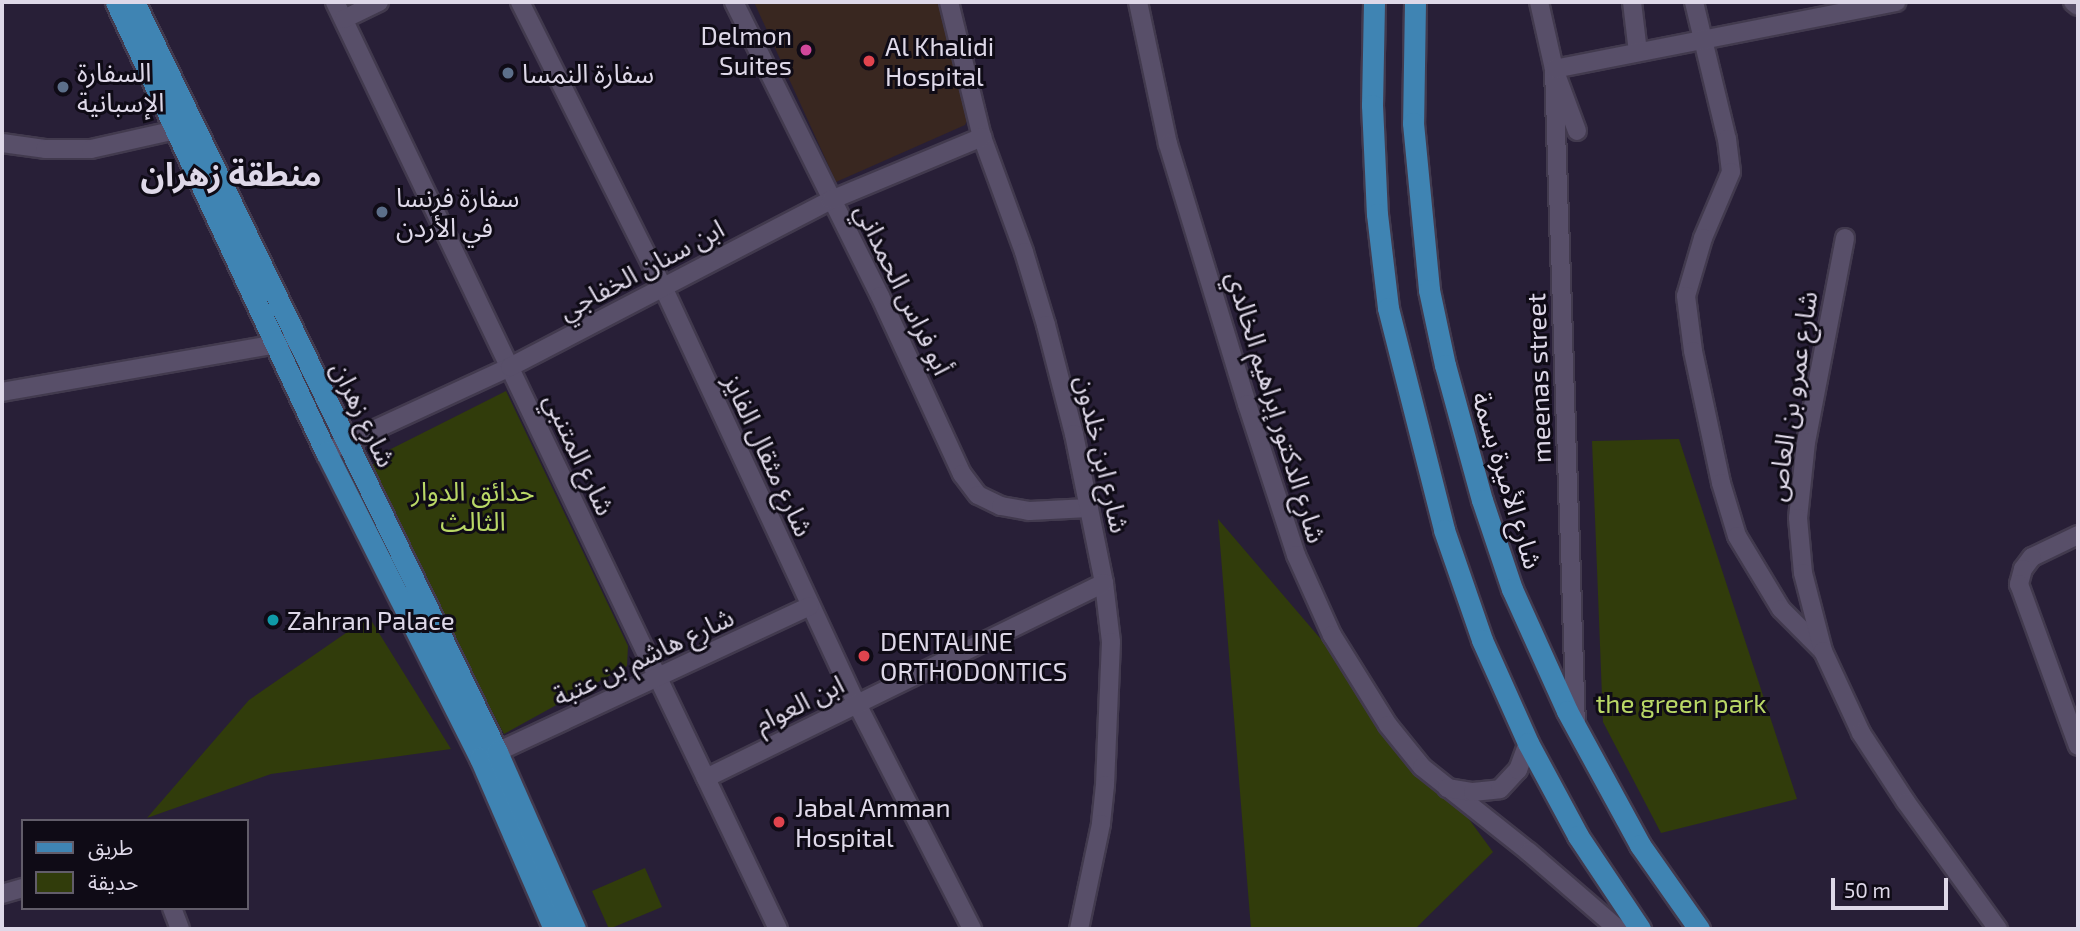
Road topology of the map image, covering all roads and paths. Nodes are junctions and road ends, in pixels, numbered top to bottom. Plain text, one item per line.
1 (116, 2) edge
2 (134, 2) edge
3 (335, 2) edge
4 (379, 2) edge
5 (520, 2) edge
6 (734, 2) edge
7 (949, 2) edge
8 (1138, 2) edge
9 (1374, 2) edge
10 (1415, 2) edge
11 (1539, 2) edge
12 (1632, 2) edge
13 (1694, 2) edge
14 (1897, 2) edge
15 (2073, 2) edge
16 (2078, 6) edge
17 (344, 19) junction
18 (1705, 39) junction
19 (1638, 52) junction
20 (1554, 69) junction
21 (176, 130) junction
22 (1577, 131) dead end
23 (982, 137) junction
24 (2, 142) edge
25 (831, 200) junction
26 (1845, 237) dead end
27 (663, 287) junction
28 (288, 343) junction
29 (510, 366) junction
30 (2, 392) edge
31 (347, 444) junction
32 (326, 452) junction
33 (1090, 508) junction
34 (2078, 535) edge
35 (1104, 583) junction
36 (810, 606) junction
37 (1823, 652) junction
38 (657, 680) junction
39 (857, 704) junction
40 (1576, 728) junction
41 (1528, 743) junction
42 (2078, 746) edge
43 (497, 752) junction
44 (705, 778) junction
45 (1447, 788) junction
46 (21, 889) edge
47 (2, 894) edge
48 (173, 910) edge
49 (180, 929) edge
50 (554, 929) edge
51 (575, 929) edge
52 (778, 929) edge
53 (972, 929) edge
54 (1079, 929) edge
55 (1618, 929) edge
56 (1640, 929) edge
57 (1699, 929) edge
58 (1998, 929) edge

1 - 21 main road, شارع زهران
2 - 28 main road, شارع زهران
3 - 17 street, شارع المتنبي
4 - 17 street
5 - 27 street, شارع مثقال الفايز
6 - 25 street, أبو فراس الحمداني
7 - 23 street, شارع ابن خلدون
8 - 45 street, شارع الدكتور إبراهيم الخالدي
9 - 41 main road
10 - 40 main road, شارع الأميرة بسمة
11 - 20 street
12 - 19 street
13 - 18 street
14 - 18 street
15 - 16 street
17 - 29 street, شارع المتنبي
18 - 19 street
18 - 37 street
19 - 20 street
20 - 22 street
20 - 40 street, meenas street
21 - 24 street
21 - 28 main road, شارع زهران
23 - 25 street, ابن سنان الخفاجي
23 - 33 street, شارع ابن خلدون
25 - 27 street, ابن سنان الخفاجي
25 - 33 street, أبو فراس الحمداني
26 - 37 street, شارع عمرو بن العاص
27 - 29 street, ابن سنان الخفاجي
27 - 36 street, شارع مثقال الفايز
28 - 30 street
28 - 31 main road, شارع زهران
28 - 32 main road, شارع زهران
29 - 31 street, ابن سنان الخفاجي
29 - 38 street, شارع المتنبي
31 - 32 street, ابن سنان الخفاجي
31 - 43 main road, شارع زهران
32 - 50 main road, شارع زهران
33 - 35 street, شارع ابن خلدون
34 - 42 street
35 - 39 street, ابن العوام
35 - 54 street, شارع ابن خلدون
36 - 38 street, شارع هاشم بن عتبة
36 - 39 street, شارع مثقال الفايز
37 - 58 street, شارع عمرو بن العاص
38 - 43 street, شارع هاشم بن عتبة
38 - 44 street, شارع المتنبي
39 - 44 street, ابن العوام
39 - 53 street, شارع مثقال الفايز
40 - 57 main road, شارع الأميرة بسمة
41 - 45 street
41 - 56 main road
43 - 51 main road, شارع زهران
44 - 52 street, شارع المتنبي
45 - 55 street, شارع الدكتور إبراهيم الخالدي
46 - 47 street
48 - 49 street

